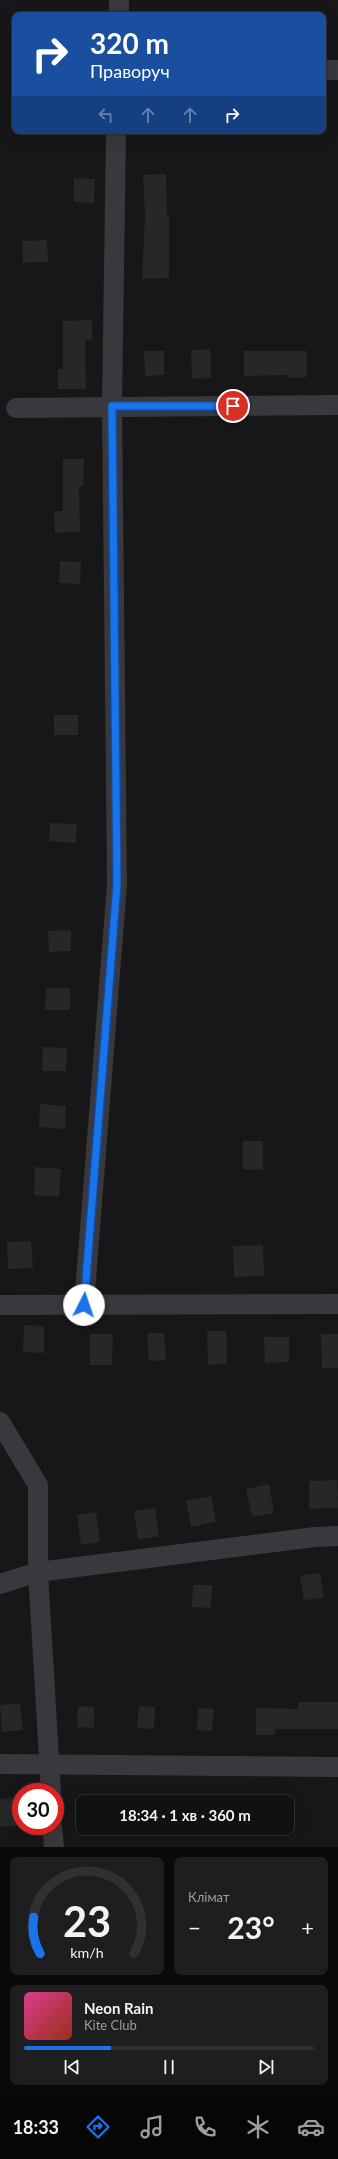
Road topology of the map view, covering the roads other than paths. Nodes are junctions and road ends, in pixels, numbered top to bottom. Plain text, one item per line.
1 (119, 0) edge
2 (119, 12) edge
3 (326, 70) edge
4 (338, 70) edge
5 (116, 134) edge
6 (338, 405) edge
7 (112, 406) junction
8 (16, 408) dead end
9 (338, 1304) edge
10 (0, 1305) edge
11 (84, 1305) junction
12 (0, 1422) edge
13 (338, 1536) edge
14 (38, 1572) junction
15 (0, 1584) edge
16 (49, 1763) junction
17 (0, 1764) edge
18 (338, 1767) edge
19 (50, 1783) edge
20 (53, 1835) edge
21 (54, 1847) edge

1 - 2 street
3 - 4 street
5 - 7 street
6 - 7 street
7 - 8 street
7 - 11 street
9 - 11 street
10 - 11 street
12 - 14 street
13 - 14 street
14 - 15 street
14 - 16 street
16 - 17 street
16 - 18 street
16 - 19 street
20 - 21 street

